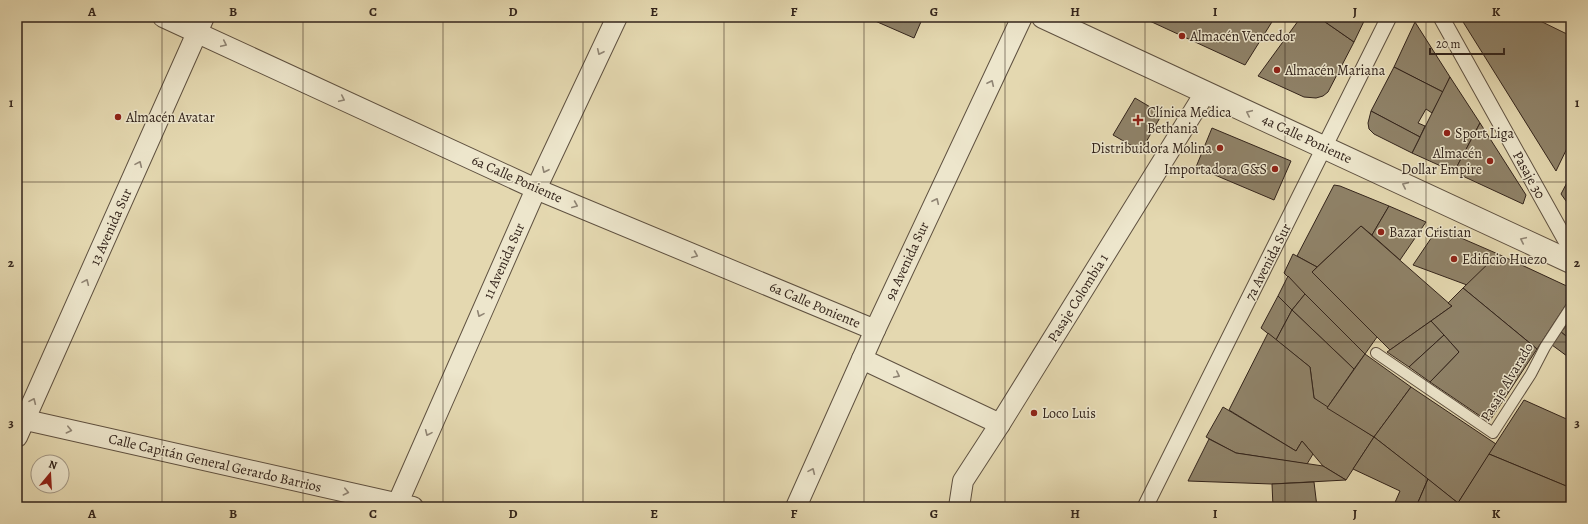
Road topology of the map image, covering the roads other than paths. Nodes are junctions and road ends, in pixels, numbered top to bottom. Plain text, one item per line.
1 (163, 17) edge
2 (617, 17) edge
3 (1022, 17) edge
4 (1042, 17) edge
5 (1389, 17) edge
6 (1441, 17) edge
7 (201, 24) edge
8 (1205, 93) junction
9 (1325, 148) junction
10 (536, 189) junction
11 (1571, 250) edge
12 (1571, 262) edge
13 (1571, 307) edge
14 (875, 330) junction
15 (1376, 353) dead end
16 (862, 358) junction
17 (1000, 424) junction
18 (20, 425) edge
19 (402, 506) edge
20 (796, 507) edge
21 (960, 507) edge
22 (1145, 507) edge

1 - 7 street, 6a Calle Poniente
2 -> 10 street, 11 Avenida Sur
14 -> 3 street, 9a Avenida Sur
4 - 8 street, 4a Calle Poniente
5 - 9 street, 7a Avenida Sur
6 - 11 street, Pasaje 30
7 -> 10 street, 6a Calle Poniente
18 -> 7 street, 13 Avenida Sur
9 -> 8 street, 4a Calle Poniente
8 - 17 street, Pasaje Colombia 1
12 -> 9 street, 4a Calle Poniente
9 - 22 street, 7a Avenida Sur
10 -> 14 street, 6a Calle Poniente
10 -> 19 street, 11 Avenida Sur
13 - 15 lane, Pasaje Alvarado
14 - 16 street, 9a Avenida Sur
16 -> 17 street
20 -> 16 street, 9a Avenida Sur
17 - 21 street, Pasaje Colombia 1
18 -> 19 street, Calle Capitán General Gerardo Barrios

